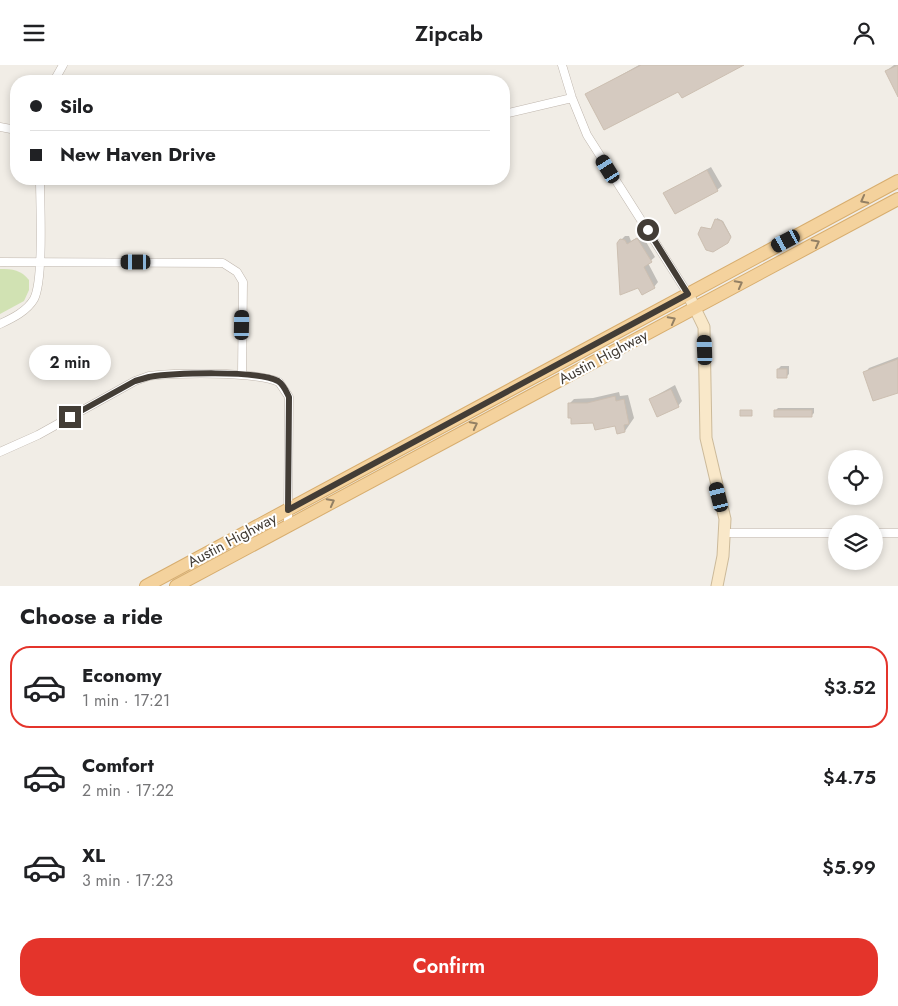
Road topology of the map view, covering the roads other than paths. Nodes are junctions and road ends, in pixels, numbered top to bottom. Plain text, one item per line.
1 (562, 65) edge
2 (572, 99) junction
3 (510, 113) edge
4 (898, 181) edge
5 (40, 185) edge
6 (898, 199) edge
7 (0, 262) edge
8 (40, 263) junction
9 (688, 294) junction
10 (696, 307) junction
11 (0, 324) edge
12 (242, 375) junction
13 (0, 452) edge
14 (288, 510) junction
15 (288, 525) junction
16 (726, 533) junction
17 (828, 533) edge
18 (883, 533) edge
19 (898, 533) edge
20 (146, 586) edge
21 (176, 586) edge
22 (717, 586) edge

1 - 2 street
2 - 3 street
2 - 9 street
4 -> 9 main road, Austin Highway
5 - 8 street
10 -> 6 main road, Austin Highway
7 - 8 street
8 - 11 street
8 - 12 street
9 - 10 street
9 - 14 main road, Austin Highway
15 -> 10 main road, Austin Highway
10 - 16 street
12 - 13 street
12 - 14 street
14 - 15 street
14 - 20 main road, Austin Highway
15 - 21 main road, Austin Highway
16 - 17 street
16 - 22 street
18 - 19 street

